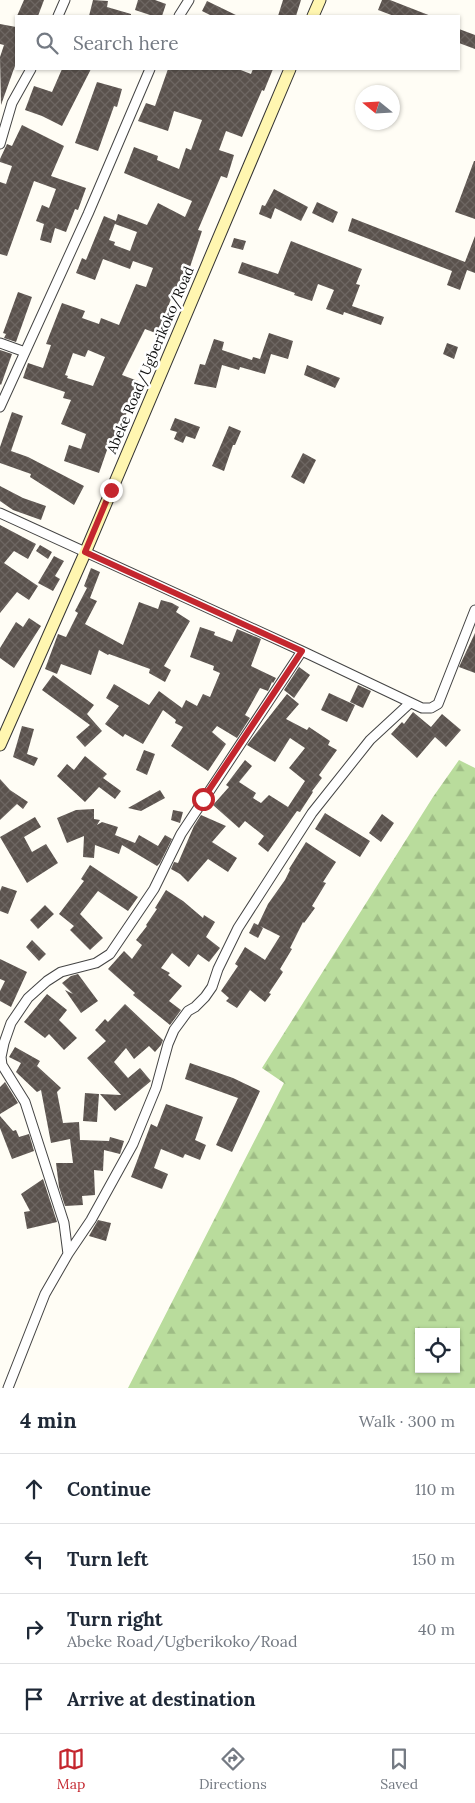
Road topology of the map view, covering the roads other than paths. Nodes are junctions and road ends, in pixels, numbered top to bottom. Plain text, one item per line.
1 (65, 0) edge
2 (189, 0) edge
3 (320, 0) edge
4 (58, 15) edge
5 (180, 15) edge
6 (313, 15) edge
7 (30, 70) edge
8 (150, 70) edge
9 (290, 70) edge
10 (0, 144) edge
11 (0, 343) edge
12 (25, 352) junction
13 (0, 407) edge
14 (0, 513) edge
15 (85, 552) junction
16 (475, 610) edge
17 (302, 651) junction
18 (410, 703) junction
19 (0, 745) edge
20 (68, 1254) junction
21 (8, 1388) edge

1 - 4 street
2 - 5 street
3 - 6 street
7 - 10 street
8 - 12 street
9 - 15 street, Abeke Road/Ugberikoko/Road
11 - 12 street
12 - 13 street
14 - 15 street
15 - 17 street
15 - 19 street, Abeke Road/Ugberikoko/Road
16 - 18 street
17 - 18 street
17 - 20 street
18 - 20 street
20 - 21 street

